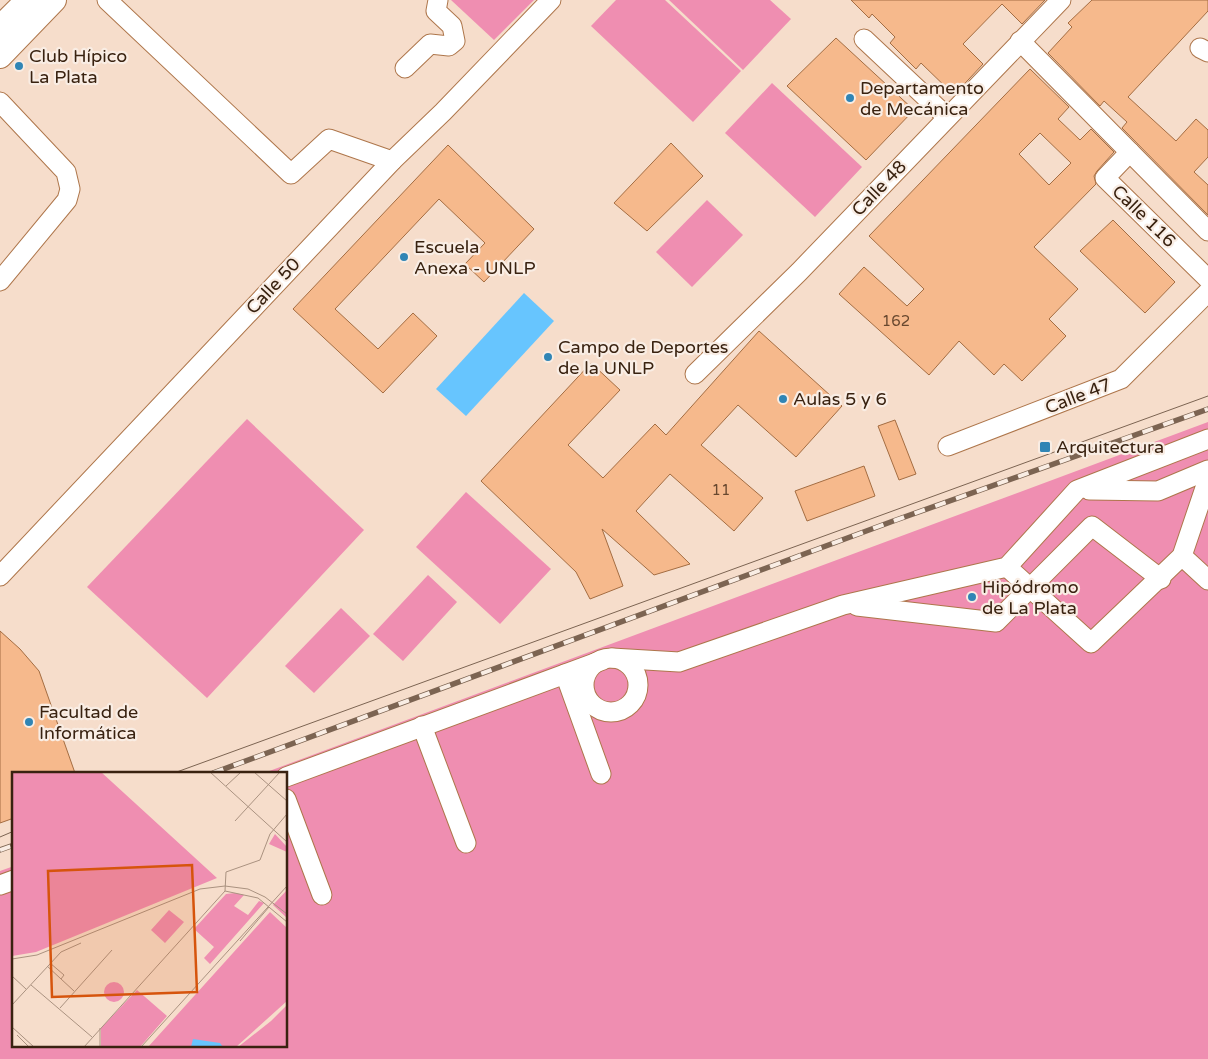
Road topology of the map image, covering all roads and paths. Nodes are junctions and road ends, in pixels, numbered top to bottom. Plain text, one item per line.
1 (28, 0) edge
2 (54, 0) edge
3 (107, 0) edge
4 (438, 0) edge
5 (551, 0) edge
6 (1061, 0) edge
7 (0, 28) edge
8 (864, 39) dead end
9 (1020, 41) junction
10 (0, 56) edge
11 (405, 68) dead end
12 (0, 102) edge
13 (947, 117) junction
14 (1130, 152) junction
15 (392, 161) junction
16 (1208, 232) edge
17 (1208, 279) edge
18 (0, 281) edge
19 (1208, 292) edge
20 (695, 374) dead end
21 (1208, 439) edge
22 (948, 446) dead end
23 (1208, 470) edge
24 (1208, 479) edge
25 (1077, 490) junction
26 (1182, 556) junction
27 (1006, 567) junction
28 (0, 576) edge
29 (1161, 579) junction
30 (1208, 580) edge
31 (1031, 589) junction
32 (844, 605) junction
33 (607, 659) junction
34 (648, 660) junction
35 (565, 674) junction
36 (638, 690) junction
37 (422, 726) junction
38 (602, 774) dead end
39 (288, 776) edge
40 (288, 804) edge
41 (466, 844) dead end
42 (12, 881) edge
43 (0, 885) edge
44 (322, 895) dead end

1 - 7 main road
2 - 10 main road
3 - 15 street
4 - 11 street
5 - 15 street, Calle 50
6 - 9 street, Calle 48
8 - 13 street
9 - 13 street, Calle 48
9 - 14 street, Calle 116
12 - 18 street
13 - 20 street, Calle 48
14 - 16 street, Calle 116
14 - 17 street, Calle 116
15 - 28 street, Calle 50
19 - 22 street, Calle 47
21 - 25 street
23 - 25 street
24 - 26 street
25 - 27 street
26 - 29 street
26 - 30 street
27 - 31 street
27 - 32 street
29 - 31 street
29 - 31 street
31 - 32 street
32 - 34 street
33 - 34 street
33 - 35 street
33 - 36 street
33 - 36 street
34 - 36 street
35 - 37 street
35 - 38 street
37 - 39 street
37 - 41 street
40 - 44 street
42 - 43 street

